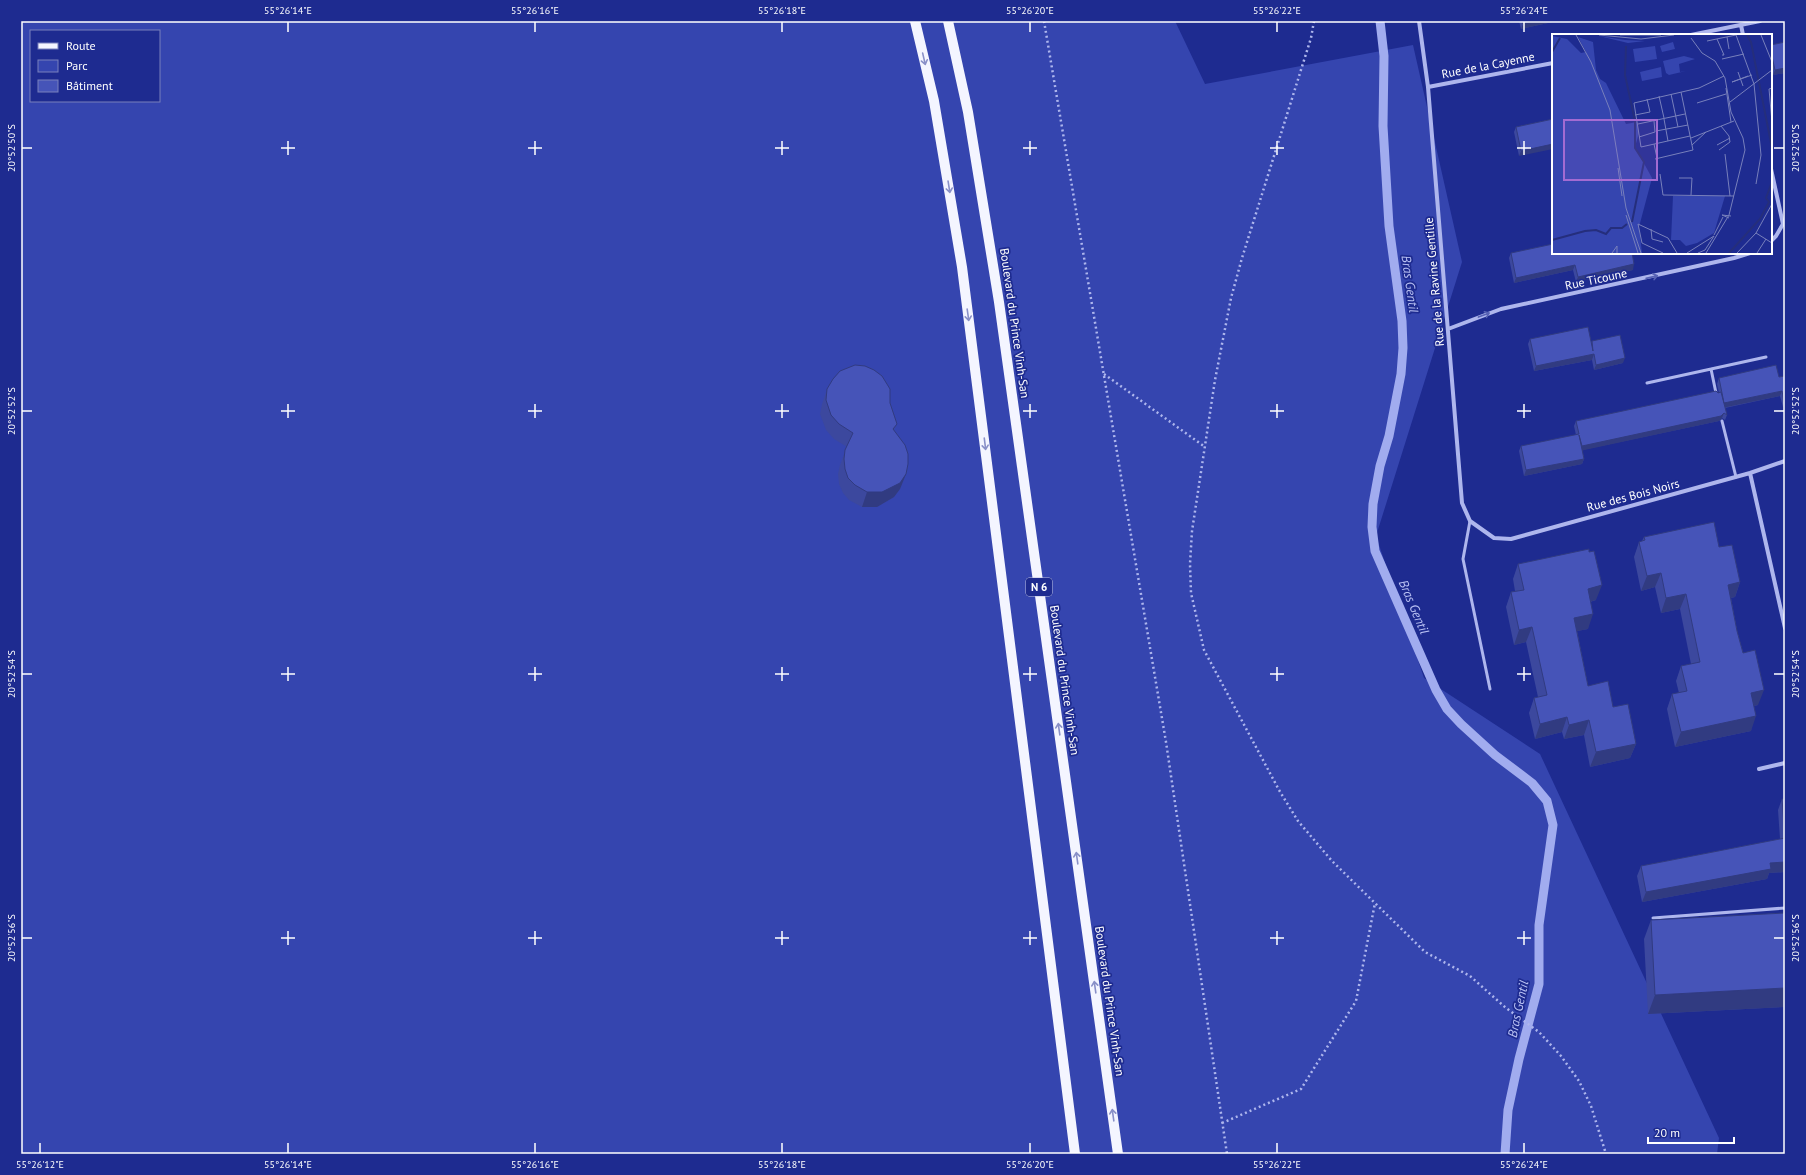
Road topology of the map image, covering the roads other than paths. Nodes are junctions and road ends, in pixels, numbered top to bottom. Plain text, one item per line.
1 (916, 21) edge
2 (948, 21) edge
3 (1419, 21) edge
4 (1760, 21) edge
5 (1741, 25) junction
6 (1696, 34) edge
7 (1743, 34) edge
8 (1552, 63) edge
9 (1428, 87) junction
10 (1772, 173) edge
11 (1784, 223) edge
12 (1772, 240) edge
13 (1747, 254) edge
14 (1448, 329) junction
15 (1766, 357) dead end
16 (1711, 368) junction
17 (1647, 383) dead end
18 (1717, 395) edge
19 (1722, 421) edge
20 (1785, 461) edge
21 (1750, 473) junction
22 (1736, 477) junction
23 (1470, 521) junction
24 (1785, 628) edge
25 (1490, 689) dead end
26 (1785, 763) edge
27 (1758, 769) dead end
28 (1785, 908) edge
29 (1653, 918) edge
30 (1075, 1154) edge
31 (1118, 1154) edge

1 -> 30 main road
31 -> 2 main road, Boulevard du Prince Vinh-San / N 6
3 - 9 street, Rue de la Ravine Gentille
4 - 5 street
5 - 6 street
5 - 7 street
8 - 9 street, Rue de la Cayenne
9 - 14 street, Rue de la Ravine Gentille
10 - 11 street
11 - 12 street
14 -> 13 street, Rue Ticoune
14 - 23 street, Rue de la Ravine Gentille
15 - 16 lane
16 - 17 lane
16 - 18 lane
19 - 22 lane
20 - 21 street, Rue des Bois Noirs
21 - 22 street, Rue des Bois Noirs
21 - 24 street
22 - 23 street, Rue des Bois Noirs
23 - 25 lane
26 - 27 street
28 - 29 lane

